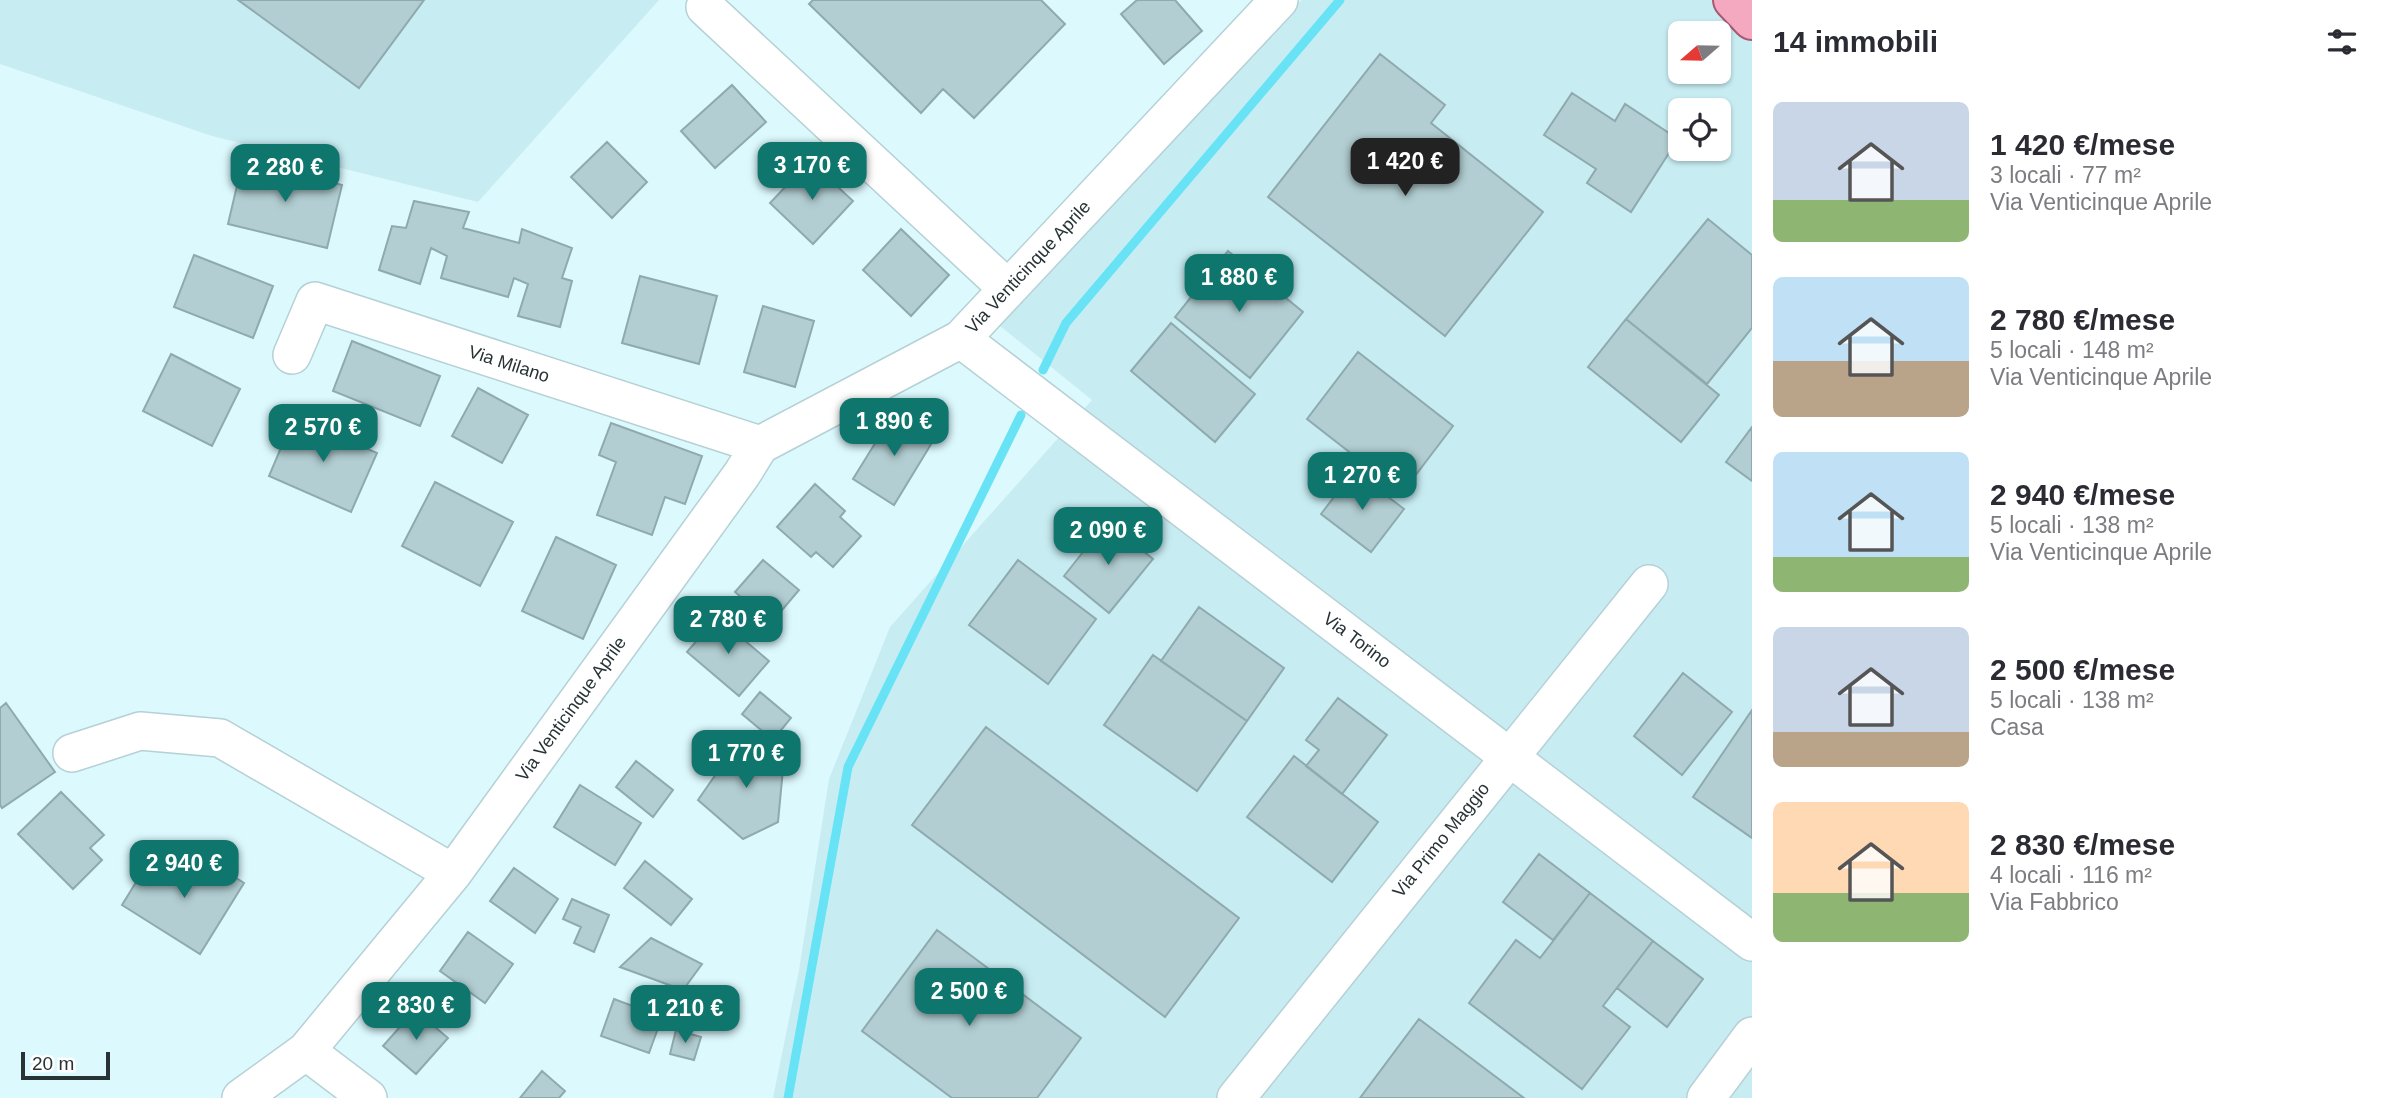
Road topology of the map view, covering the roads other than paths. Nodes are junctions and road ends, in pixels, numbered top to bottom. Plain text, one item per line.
1 (1733, 0) edge
2 (1274, 1) edge
3 (705, 7) dead end
4 (1752, 20) edge
5 (1007, 289) junction
6 (961, 339) junction
7 (292, 355) dead end
8 (760, 445) junction
9 (1649, 584) dead end
10 (72, 753) dead end
11 (1509, 756) junction
12 (453, 873) junction
13 (1752, 942) edge
14 (1752, 1036) edge
15 (306, 1051) junction
16 (241, 1098) edge
17 (368, 1098) edge
18 (1236, 1098) edge
19 (1706, 1098) edge

1 - 4 main road
2 - 5 street, Via Venticinque Aprile
3 - 5 street
5 - 6 street, Via Venticinque Aprile
6 - 8 street, Via Venticinque Aprile
6 - 11 street, Via Torino
7 - 8 street, Via Milano
8 - 12 street, Via Venticinque Aprile
9 - 11 street, Via Primo Maggio
10 - 12 street
11 - 13 street, Via Torino
11 - 18 street, Via Primo Maggio
12 - 15 street, Via Venticinque Aprile
14 - 19 street
15 - 16 street, Via Venticinque Aprile
15 - 17 street

